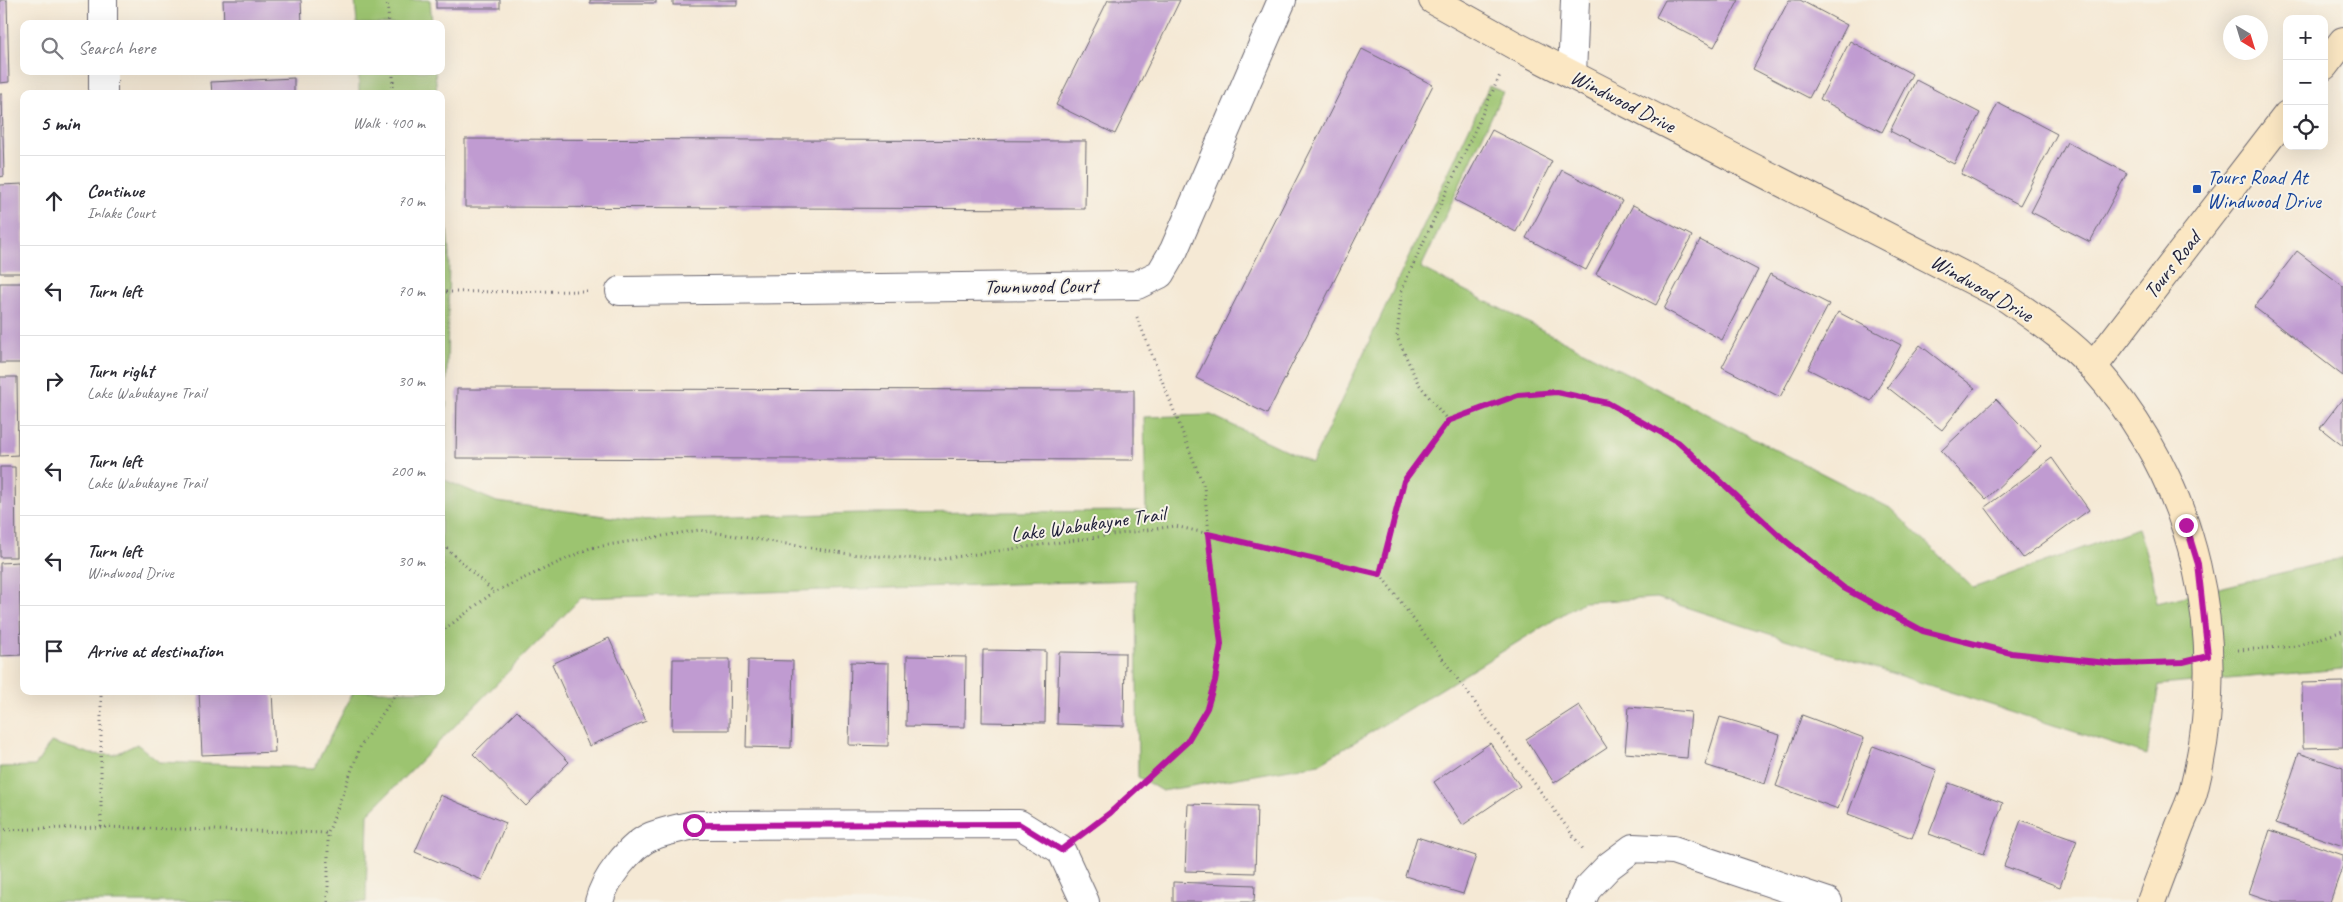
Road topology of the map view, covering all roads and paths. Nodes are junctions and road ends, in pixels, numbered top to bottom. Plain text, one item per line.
1 (103, 0) edge
2 (387, 0) edge
3 (1282, 0) edge
4 (1433, 0) edge
5 (1575, 0) edge
6 (103, 20) edge
7 (389, 20) edge
8 (2343, 41) edge
9 (1514, 45) junction
10 (2328, 61) edge
11 (103, 75) edge
12 (393, 75) edge
13 (1572, 75) junction
14 (103, 90) edge
15 (393, 90) edge
16 (2283, 120) edge
17 (1124, 286) junction
18 (620, 291) joint
19 (445, 292) edge
20 (2093, 367) junction
21 (1448, 421) junction
22 (1208, 534) junction
23 (445, 546) edge
24 (1380, 574) junction
25 (494, 592) junction
26 (445, 629) edge
27 (2343, 631) edge
28 (2208, 656) junction
29 (101, 695) edge
30 (395, 695) edge
31 (100, 827) junction
32 (0, 830) edge
33 (328, 833) junction
34 (1061, 850) junction
35 (1609, 866) junction
36 (328, 902) edge
37 (599, 902) edge
38 (1085, 902) edge
39 (1581, 902) edge
40 (1828, 902) edge
41 (2151, 902) edge

1 - 6 street
2 - 7 path
3 - 17 street, Townwood Court
4 - 9 street, Windwood Drive
5 - 13 street
8 - 10 street
9 - 13 street, Windwood Drive
9 - 21 path
11 - 14 street
12 - 15 path
13 - 20 street, Windwood Drive
16 - 20 street, Tours Road
17 - 18 street, Townwood Court
17 - 22 path
18 - 19 path
20 - 28 street, Windwood Drive
21 - 24 path
21 - 28 path
22 - 24 path, Lake Wabukayne Trail
22 - 25 path, Lake Wabukayne Trail
22 - 34 path
23 - 25 path
24 - 35 path
25 - 26 path, Lake Wabukayne Trail
27 - 28 path
28 - 41 street, Windwood Drive
29 - 31 path
30 - 33 path
31 - 32 path
31 - 33 path
33 - 36 path
34 - 37 street
34 - 38 street
35 - 39 street
35 - 40 street

